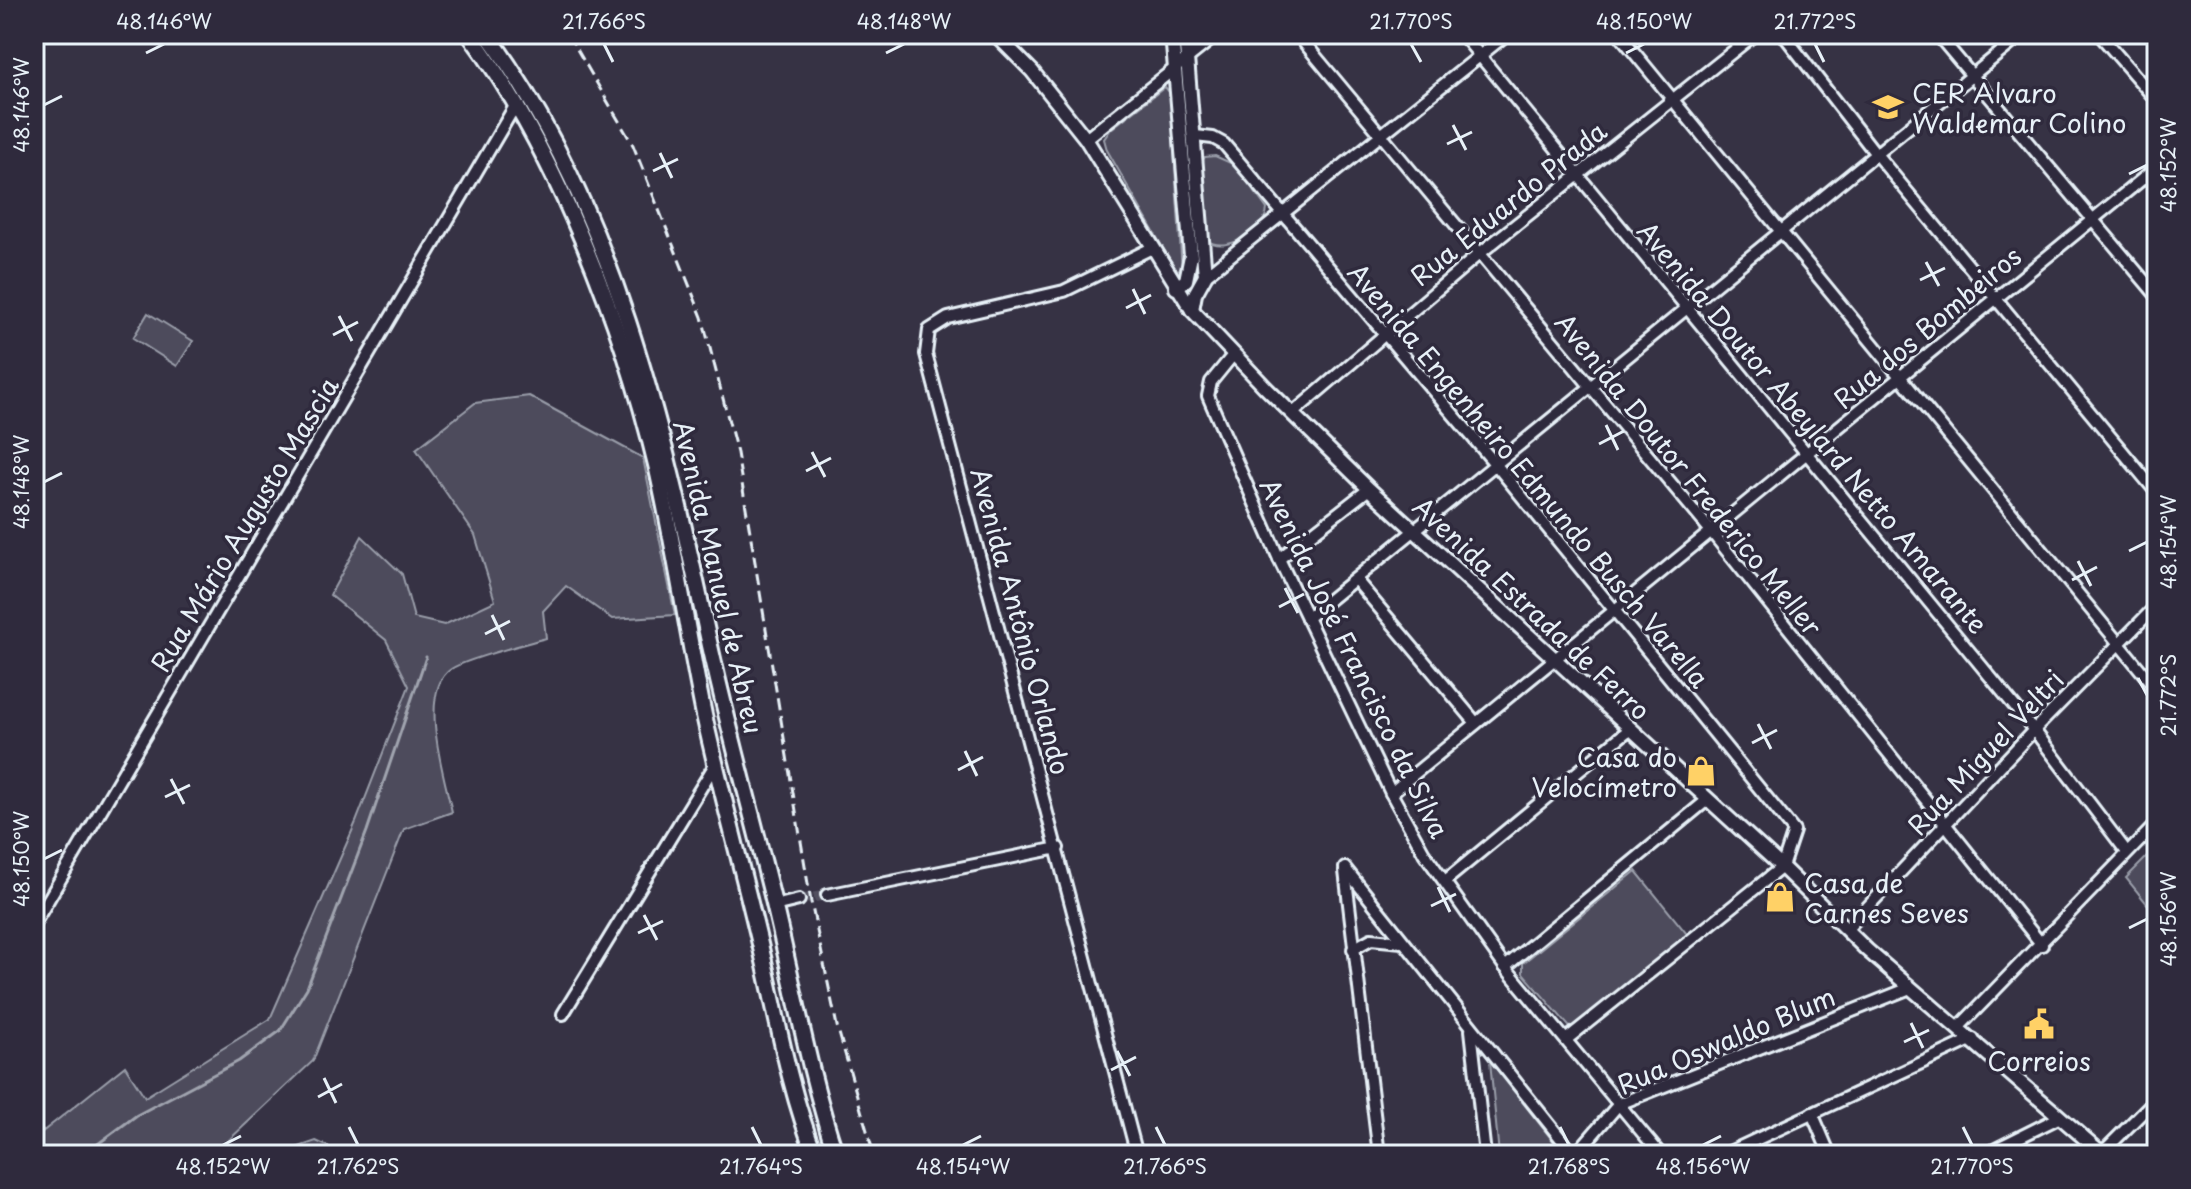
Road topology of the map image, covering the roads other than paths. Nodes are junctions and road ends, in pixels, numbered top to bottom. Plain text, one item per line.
1 (469, 34) edge
2 (487, 34) edge
3 (995, 34) edge
4 (1172, 34) edge
5 (1185, 34) edge
6 (1218, 34) edge
7 (1297, 34) edge
8 (1462, 34) edge
9 (1507, 34) edge
10 (1619, 34) edge
11 (1755, 34) edge
12 (1783, 34) edge
13 (1937, 34) edge
14 (2023, 34) edge
15 (2099, 34) edge
16 (1480, 56) junction
17 (1187, 58) junction
18 (1174, 68) junction
19 (1972, 75) junction
20 (1672, 98) junction
21 (2157, 101) edge
22 (515, 106) junction
23 (1195, 136) junction
24 (1382, 137) junction
25 (1086, 139) junction
26 (1876, 154) junction
27 (2157, 167) edge
28 (1578, 175) junction
29 (1284, 215) junction
30 (2091, 219) junction
31 (1782, 231) junction
32 (1152, 248) junction
33 (1479, 254) junction
34 (1205, 276) junction
35 (1176, 288) junction
36 (2157, 296) edge
37 (1996, 299) junction
38 (1685, 309) junction
39 (1192, 310) junction
40 (1384, 332) junction
41 (1233, 355) junction
42 (1900, 378) junction
43 (1590, 388) junction
44 (1293, 413) junction
45 (1808, 453) junction
46 (1497, 466) junction
47 (1369, 489) junction
48 (2157, 493) edge
49 (1416, 529) junction
50 (1710, 530) junction
51 (1279, 559) junction
52 (1356, 580) junction
53 (2157, 605) edge
54 (1613, 608) junction
55 (1307, 618) junction
56 (2120, 644) junction
57 (1554, 657) junction
58 (2157, 690) edge
59 (1476, 723) junction
60 (1631, 728) junction
61 (2034, 730) junction
62 (716, 763) junction
63 (1391, 793) junction
64 (1706, 801) junction
65 (2157, 823) edge
66 (1946, 826) junction
67 (1058, 848) junction
68 (2126, 851) junction
69 (1782, 867) junction
70 (1445, 881) junction
71 (827, 895) tunnel mouth
72 (799, 900) tunnel mouth
73 (774, 906) junction
74 (34, 924) edge
75 (1846, 930) junction
76 (1402, 942) junction
77 (2042, 945) junction
78 (1353, 949) junction
79 (1505, 967) junction
80 (1910, 988) junction
81 (563, 1014) dead end
82 (1959, 1027) junction
83 (1471, 1029) junction
84 (1567, 1039) junction
85 (1973, 1039) junction
86 (2157, 1098) edge
87 (1619, 1104) junction
88 (1812, 1113) junction
89 (2060, 1117) junction
90 (2103, 1154) edge
91 (815, 1155) edge
92 (836, 1155) edge
93 (1137, 1155) edge
94 (1379, 1155) edge
95 (1485, 1155) edge
96 (1575, 1155) edge
97 (1661, 1155) edge
98 (1723, 1155) edge
99 (1830, 1155) edge
100 (1984, 1155) edge

1 - 22 main road, Avenida Manuel de Abreu
2 - 73 main road, Avenida Manuel de Abreu
3 - 25 street, Avenida Estrada de Ferro
4 - 18 street
5 - 17 street
6 - 17 street
7 - 24 street, Avenida Doutor Frederico Meller
8 - 16 street, Avenida Doutor Abeylard Netto Amarante
9 - 16 street
10 - 20 street
11 - 20 street, Rua Eduardo Prada
12 - 26 street
13 - 19 street
14 - 19 street
15 - 21 street
16 - 24 street
16 - 28 street, Avenida Doutor Abeylard Netto Amarante
17 - 18 street
17 - 23 street
18 - 25 street
18 - 35 street
19 - 26 street
19 - 30 street
20 - 28 street, Rua Eduardo Prada
20 - 31 street
22 - 62 main road, Avenida Manuel de Abreu
22 - 74 street, Rua Mário Augusto Mascia
23 - 29 street, Avenida Engenheiro Edmundo Busch Varella
23 - 34 street
24 - 29 street
24 - 33 street, Avenida Doutor Frederico Meller
25 - 32 street, Avenida Estrada de Ferro
26 - 31 street
26 - 37 street
27 - 30 street, Rua dos Bombeiros
28 - 33 street, Rua Eduardo Prada
28 - 38 street, Avenida Doutor Abeylard Netto Amarante
29 - 34 street
29 - 40 street, Avenida Engenheiro Edmundo Busch Varella
30 - 36 street
30 - 37 street, Rua dos Bombeiros
31 - 38 street
31 - 42 street
32 - 35 street, Avenida Estrada de Ferro
32 - 67 street, Avenida Antônio Orlando
33 - 40 street, Rua Eduardo Prada
33 - 43 street, Avenida Doutor Frederico Meller
34 - 39 street
35 - 39 street, Avenida Estrada de Ferro
37 - 42 street, Rua dos Bombeiros
37 - 48 street
38 - 43 street
38 - 45 street, Avenida Doutor Abeylard Netto Amarante
39 - 41 street, Avenida Estrada de Ferro
40 - 44 street, Rua Eduardo Prada
40 - 46 street, Avenida Engenheiro Edmundo Busch Varella
41 - 44 street, Avenida Estrada de Ferro
41 - 51 street, Avenida José Francisco da Silva
42 - 45 street, Rua dos Bombeiros
42 - 56 street
43 - 46 street
43 - 50 street, Avenida Doutor Frederico Meller
44 - 47 street, Avenida Estrada de Ferro
45 - 50 street, Rua dos Bombeiros
45 - 61 street, Avenida Doutor Abeylard Netto Amarante
46 - 49 street
46 - 54 street, Avenida Engenheiro Edmundo Busch Varella
47 - 49 street, Avenida Estrada de Ferro
47 - 51 street
49 - 52 street
49 - 57 street, Avenida Estrada de Ferro
50 - 54 street, Rua dos Bombeiros
50 - 66 street, Avenida Doutor Frederico Meller
51 - 55 street, Avenida José Francisco da Silva
52 - 55 street
52 - 59 street
53 - 56 street, Rua Miguel Veltri
54 - 57 street, Rua dos Bombeiros
54 - 69 street, Avenida Engenheiro Edmundo Busch Varella
55 - 63 street, Avenida José Francisco da Silva
56 - 58 street
56 - 61 street, Rua Miguel Veltri
57 - 59 street, Rua dos Bombeiros
57 - 60 street, Avenida Estrada de Ferro
59 - 63 street, Rua dos Bombeiros
60 - 64 street, Avenida Estrada de Ferro
60 - 70 street
61 - 66 street, Rua Miguel Veltri
61 - 68 street, Avenida Doutor Abeylard Netto Amarante
62 - 81 street
62 - 91 main road, Avenida Manuel de Abreu
63 - 70 street, Avenida José Francisco da Silva
64 - 69 street, Avenida Estrada de Ferro
64 - 79 street
65 - 68 street
66 - 75 street, Rua Miguel Veltri
66 - 77 street, Avenida Doutor Frederico Meller
67 - 71 street
67 - 93 street, Avenida Antônio Orlando
68 - 77 street
69 - 75 street, Avenida Estrada de Ferro
69 - 84 street
70 - 79 street, Avenida José Francisco da Silva
72 - 73 street
73 - 92 main road, Avenida Manuel de Abreu
75 - 80 street, Avenida Estrada de Ferro
76 - 78 street
76 - 78 street
76 - 83 street
77 - 82 street
78 - 94 street
79 - 84 street, Avenida José Francisco da Silva
80 - 82 street, Avenida Estrada de Ferro
80 - 87 street, Rua Oswaldo Blum
82 - 85 street, Avenida Estrada de Ferro
83 - 95 street
83 - 96 street
84 - 87 street, Avenida José Francisco da Silva
85 - 88 street
85 - 89 street, Avenida Estrada de Ferro
86 - 90 street
87 - 96 street, Rua Oswaldo Blum
87 - 97 street, Avenida José Francisco da Silva
88 - 98 street
88 - 99 street
89 - 90 street, Avenida Estrada de Ferro
89 - 100 street

